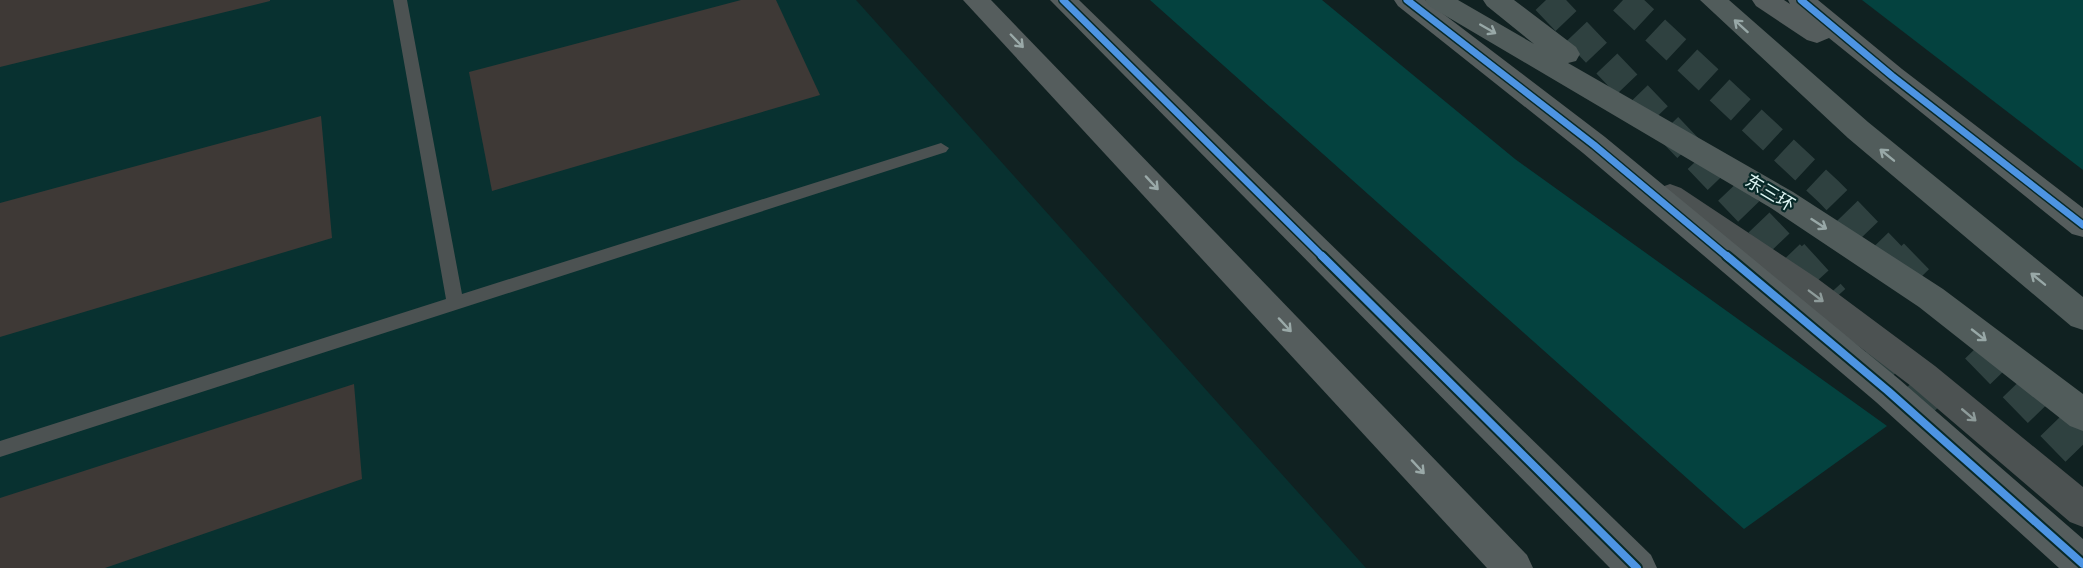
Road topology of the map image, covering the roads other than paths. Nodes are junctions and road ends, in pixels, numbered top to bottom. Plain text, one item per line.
1 (400, 0) edge
2 (976, 0) edge
3 (1063, 0) edge
4 (1407, 0) edge
5 (1438, 0) edge
6 (1496, 0) edge
7 (1713, 0) edge
8 (1765, 0) edge
9 (1800, 0) edge
10 (1892, 76) junction
11 (1594, 144) junction
12 (941, 148) dead end
13 (1782, 200) junction
14 (2083, 225) edge
15 (456, 303) junction
16 (2083, 316) edge
17 (2083, 415) edge
18 (0, 449) edge
19 (2083, 510) edge
20 (2083, 564) edge
21 (1513, 568) edge
22 (1637, 568) edge

1 - 15 lane
2 -> 21 street
3 - 22 street
4 - 11 street
5 -> 13 main road, 东三环
6 - 13 main road
16 -> 7 main road
8 - 10 street
9 - 10 street
10 - 14 street
11 -> 19 street
11 - 20 street
12 - 15 lane
13 -> 17 main road, 东三环
15 - 18 lane

